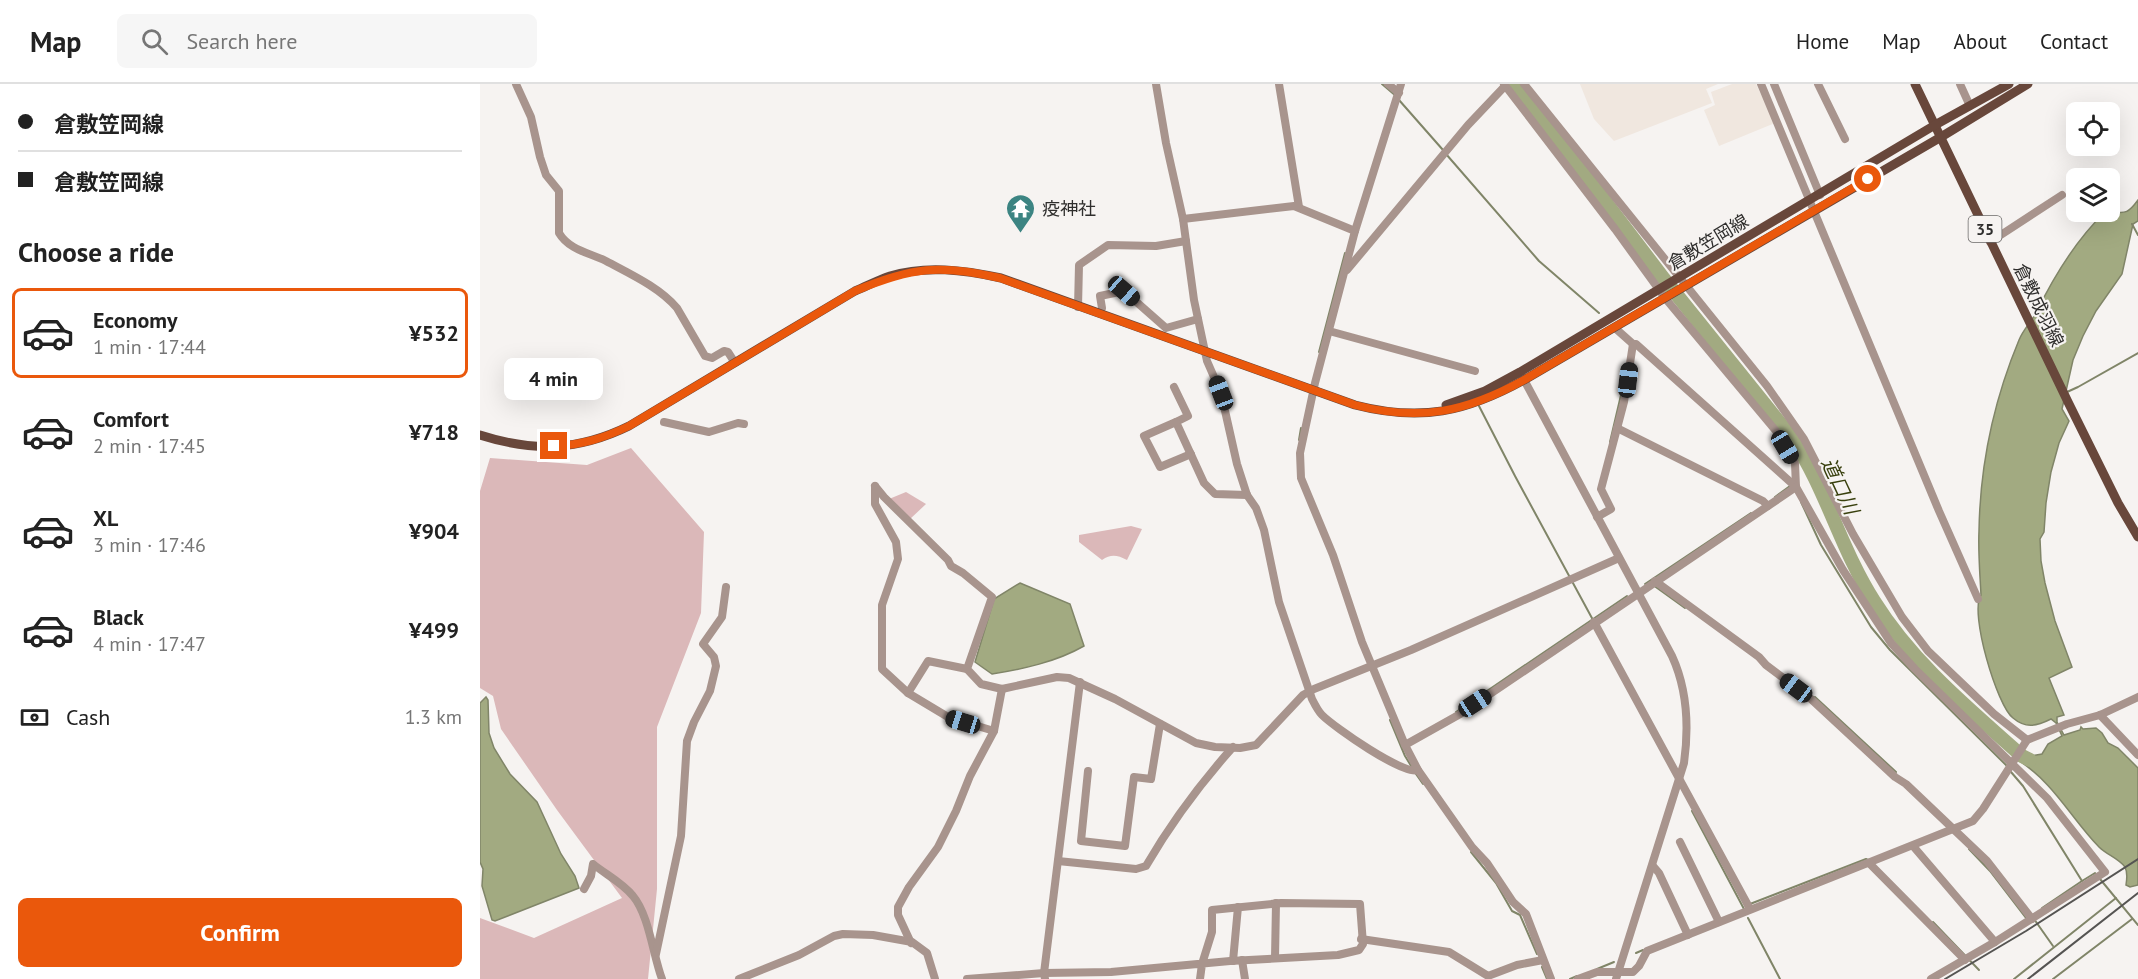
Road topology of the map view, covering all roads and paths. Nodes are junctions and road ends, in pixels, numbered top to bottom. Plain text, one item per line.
1 (516, 84) edge
2 (1156, 84) edge
3 (1279, 84) edge
4 (1388, 84) edge
5 (1401, 84) edge
6 (1524, 84) edge
7 (1761, 84) edge
8 (1774, 84) edge
9 (1818, 84) edge
10 (1915, 84) edge
11 (1960, 84) edge
12 (2009, 84) edge
13 (2028, 84) edge
14 (1504, 85) edge
15 (1399, 93) junction
16 (1970, 106) junction
17 (1935, 125) junction
18 (1941, 137) junction
19 (1845, 139) dead end
20 (1820, 195) junction
21 (2062, 195) dead end
22 (1810, 201) junction
23 (1299, 207) junction
24 (1814, 210) junction
25 (1184, 219) junction
26 (1353, 230) junction
27 (1186, 241) junction
28 (1990, 242) junction
29 (1346, 271) junction
30 (1682, 282) junction
31 (1662, 294) junction
32 (1078, 307) junction
33 (1102, 308) dead end
34 (1198, 319) junction
35 (1615, 328) junction
36 (1329, 331) junction
37 (1631, 342) junction
38 (1205, 351) junction
39 (735, 363) junction
40 (1475, 371) dead end
41 (1522, 376) junction
42 (1174, 387) dead end
43 (1314, 390) junction
44 (663, 422) dead end
45 (1176, 422) junction
46 (744, 424) dead end
47 (1618, 426) junction
48 (480, 435) edge
49 (1191, 454) junction
50 (1794, 488) junction
51 (1247, 495) junction
52 (1766, 504) junction
53 (1597, 517) junction
54 (2138, 537) edge
55 (1619, 558) junction
56 (1653, 583) junction
57 (726, 587) dead end
58 (1638, 593) junction
59 (1978, 599) dead end
60 (1594, 622) junction
61 (1371, 667) junction
62 (967, 669) junction
63 (1080, 682) junction
64 (1002, 689) junction
65 (1310, 691) junction
66 (908, 693) junction
67 (2138, 697) edge
68 (2100, 715) junction
69 (1160, 724) junction
70 (994, 731) junction
71 (2025, 742) junction
72 (1405, 745) junction
73 (1233, 747) junction
74 (2138, 755) edge
75 (2009, 766) junction
76 (1416, 770) junction
77 (1088, 771) dead end
78 (1680, 778) junction
79 (1952, 830) junction
80 (1680, 842) dead end
81 (1913, 846) junction
82 (1058, 861) junction
83 (1869, 863) junction
84 (1653, 866) junction
85 (584, 889) dead end
86 (1276, 903) junction
87 (1749, 906) junction
88 (1238, 907) junction
89 (2030, 917) junction
90 (1718, 920) junction
91 (1687, 933) junction
92 (1361, 939) junction
93 (1993, 940) junction
94 (911, 943) junction
95 (656, 954) junction
96 (1275, 958) junction
97 (1965, 958) junction
98 (1242, 960) junction
99 (1543, 960) junction
100 (1233, 961) junction
101 (1202, 964) junction
102 (1045, 976) edge
103 (1618, 976) edge
104 (662, 979) edge
105 (739, 979) edge
106 (935, 979) edge
107 (966, 979) edge
108 (1200, 979) edge
109 (1245, 979) edge
110 (1551, 979) edge
111 (1578, 979) edge
112 (1931, 979) edge

1 - 39 street
2 - 25 street
3 - 23 street
4 - 15 street
5 - 15 street
6 - 30 street
7 - 22 street
8 - 20 street
9 - 19 street
10 - 17 main road, 倉敷成羽線 / 35
11 - 16 street
12 - 16 main road, 倉敷笠岡線
13 - 18 main road, 倉敷笠岡線
14 - 29 street
14 - 31 street
15 - 26 street
16 - 17 main road, 倉敷笠岡線
17 - 18 main road, 倉敷成羽線 / 35
17 - 20 main road, 倉敷笠岡線
18 - 24 main road, 倉敷笠岡線
18 - 28 main road, 倉敷成羽線 / 35
20 - 22 main road, 倉敷笠岡線
21 - 28 street
22 - 24 street
22 - 30 main road, 倉敷笠岡線
23 - 25 street
23 - 26 street
24 - 30 main road, 倉敷笠岡線
24 - 59 street
25 - 27 street
26 - 29 street
27 - 32 street
27 - 34 street
28 - 54 main road, 倉敷成羽線 / 35
29 - 36 street
30 - 31 main road, 倉敷笠岡線
30 - 71 street
31 - 35 main road, 倉敷笠岡線
31 - 41 main road, 倉敷笠岡線
31 - 50 street
32 - 38 main road, 倉敷笠岡線
32 - 39 main road, 倉敷笠岡線
33 - 34 street
34 - 38 street
35 - 37 street
35 - 41 main road, 倉敷笠岡線
36 - 40 street
36 - 43 street
37 - 47 street
37 - 50 street
38 - 43 main road, 倉敷笠岡線
38 - 51 street
39 - 48 main road, 倉敷笠岡線
41 - 43 main road, 倉敷笠岡線
41 - 53 street
42 - 45 street
43 - 61 street
44 - 46 street
45 - 49 street
45 - 49 street
47 - 52 street
47 - 53 street
49 - 51 street
50 - 52 street
50 - 75 street
51 - 65 street
52 - 56 street
53 - 55 street
55 - 58 street
55 - 61 street
56 - 58 street
56 - 79 street
57 - 95 street
58 - 60 street
58 - 78 street
60 - 72 street
60 - 78 street
61 - 65 street
61 - 72 street
62 - 64 street
62 - 66 street
62 - 66 street
63 - 64 street
63 - 69 street
63 - 82 street
64 - 70 street
65 - 73 street
65 - 76 street
66 - 70 street
67 - 68 street
68 - 71 street
68 - 74 street
69 - 73 street
69 - 77 street
70 - 94 street
71 - 75 street
72 - 76 street
73 - 82 street
75 - 79 street
75 - 89 street
76 - 99 street
78 - 84 street
78 - 87 street
79 - 81 street
79 - 89 street
80 - 90 street
81 - 83 street
81 - 93 street
82 - 102 street
83 - 87 street
83 - 97 street
84 - 91 street
84 - 103 street
85 - 95 street
86 - 88 street
86 - 92 street
86 - 96 street
87 - 90 street
88 - 100 street
88 - 101 street
89 - 93 street
90 - 91 street
91 - 103 street
92 - 96 street
92 - 99 street
93 - 97 street
94 - 105 street
94 - 106 street
95 - 104 street
96 - 98 street
97 - 112 street
98 - 100 street
98 - 109 street
99 - 110 street
100 - 101 street
101 - 102 street
101 - 108 street
102 - 107 street
103 - 111 street

